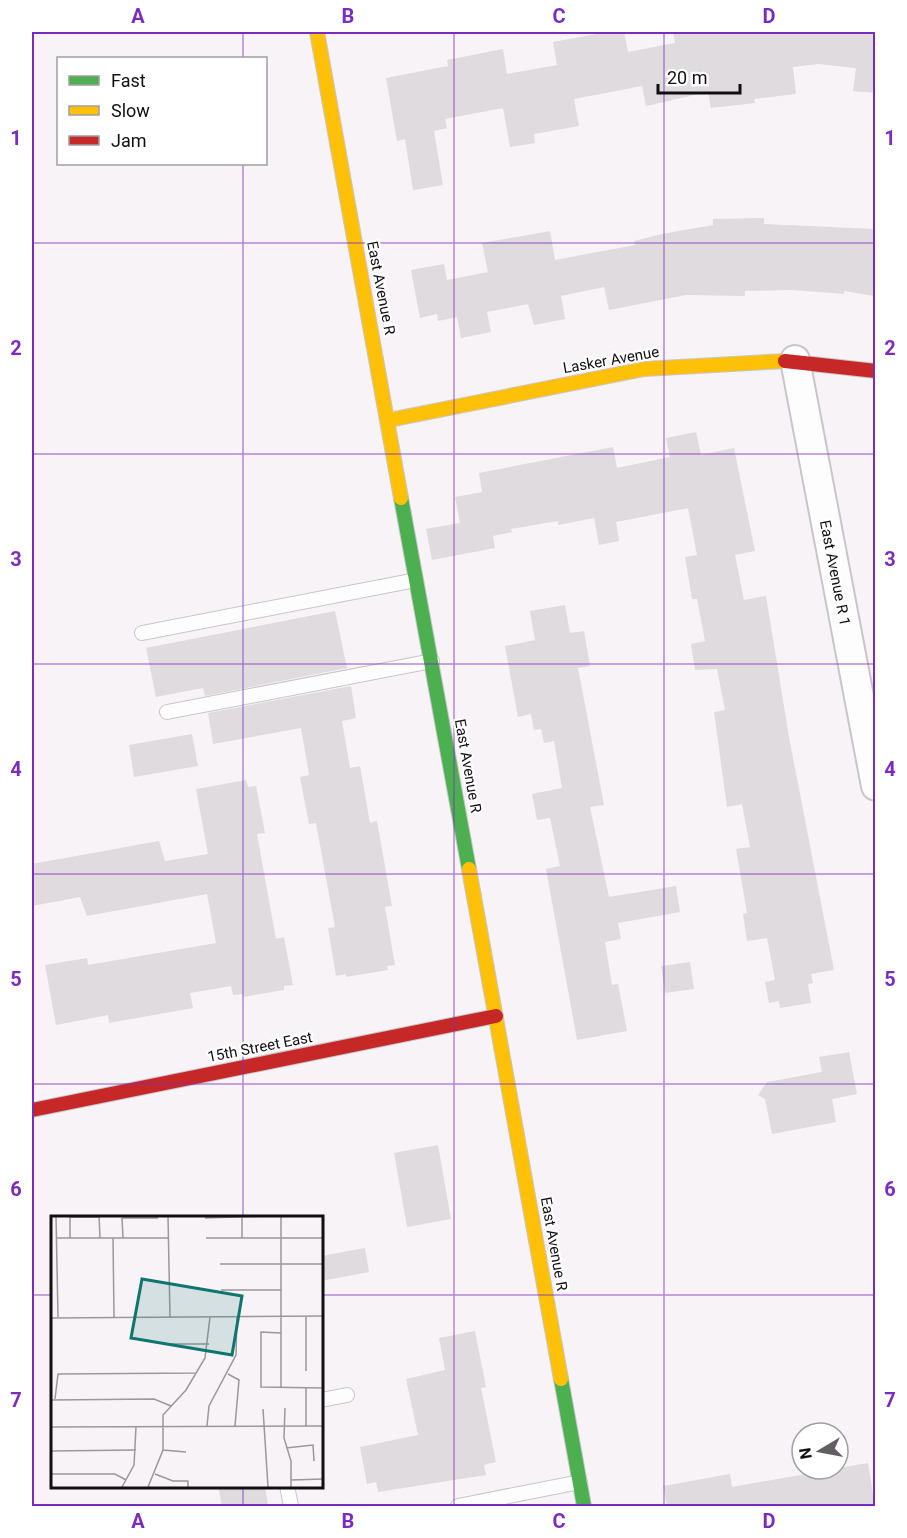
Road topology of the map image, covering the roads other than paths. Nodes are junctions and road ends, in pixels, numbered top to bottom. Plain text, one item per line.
1 (317, 32) edge
2 (795, 360) junction
3 (876, 371) edge
4 (389, 420) junction
5 (418, 579) junction
6 (142, 633) dead end
7 (432, 661) junction
8 (166, 712) dead end
9 (876, 786) edge
10 (496, 1016) junction
11 (32, 1110) edge
12 (347, 1395) dead end
13 (322, 1400) edge
14 (580, 1482) junction
15 (287, 1487) edge
16 (291, 1506) edge
17 (458, 1506) edge
18 (584, 1506) edge

1 - 4 main road, East Avenue R
2 - 3 main road, Lasker Avenue
2 - 4 main road, Lasker Avenue
2 - 9 street, East Avenue R 1
4 - 5 main road, East Avenue R
5 - 6 lane
5 - 7 main road, East Avenue R
7 - 8 lane
7 - 10 main road, East Avenue R
10 - 11 main road, 15th Street East
10 - 14 main road, East Avenue R
12 - 13 lane
14 - 17 lane
14 - 18 main road, East Avenue R
15 - 16 lane

